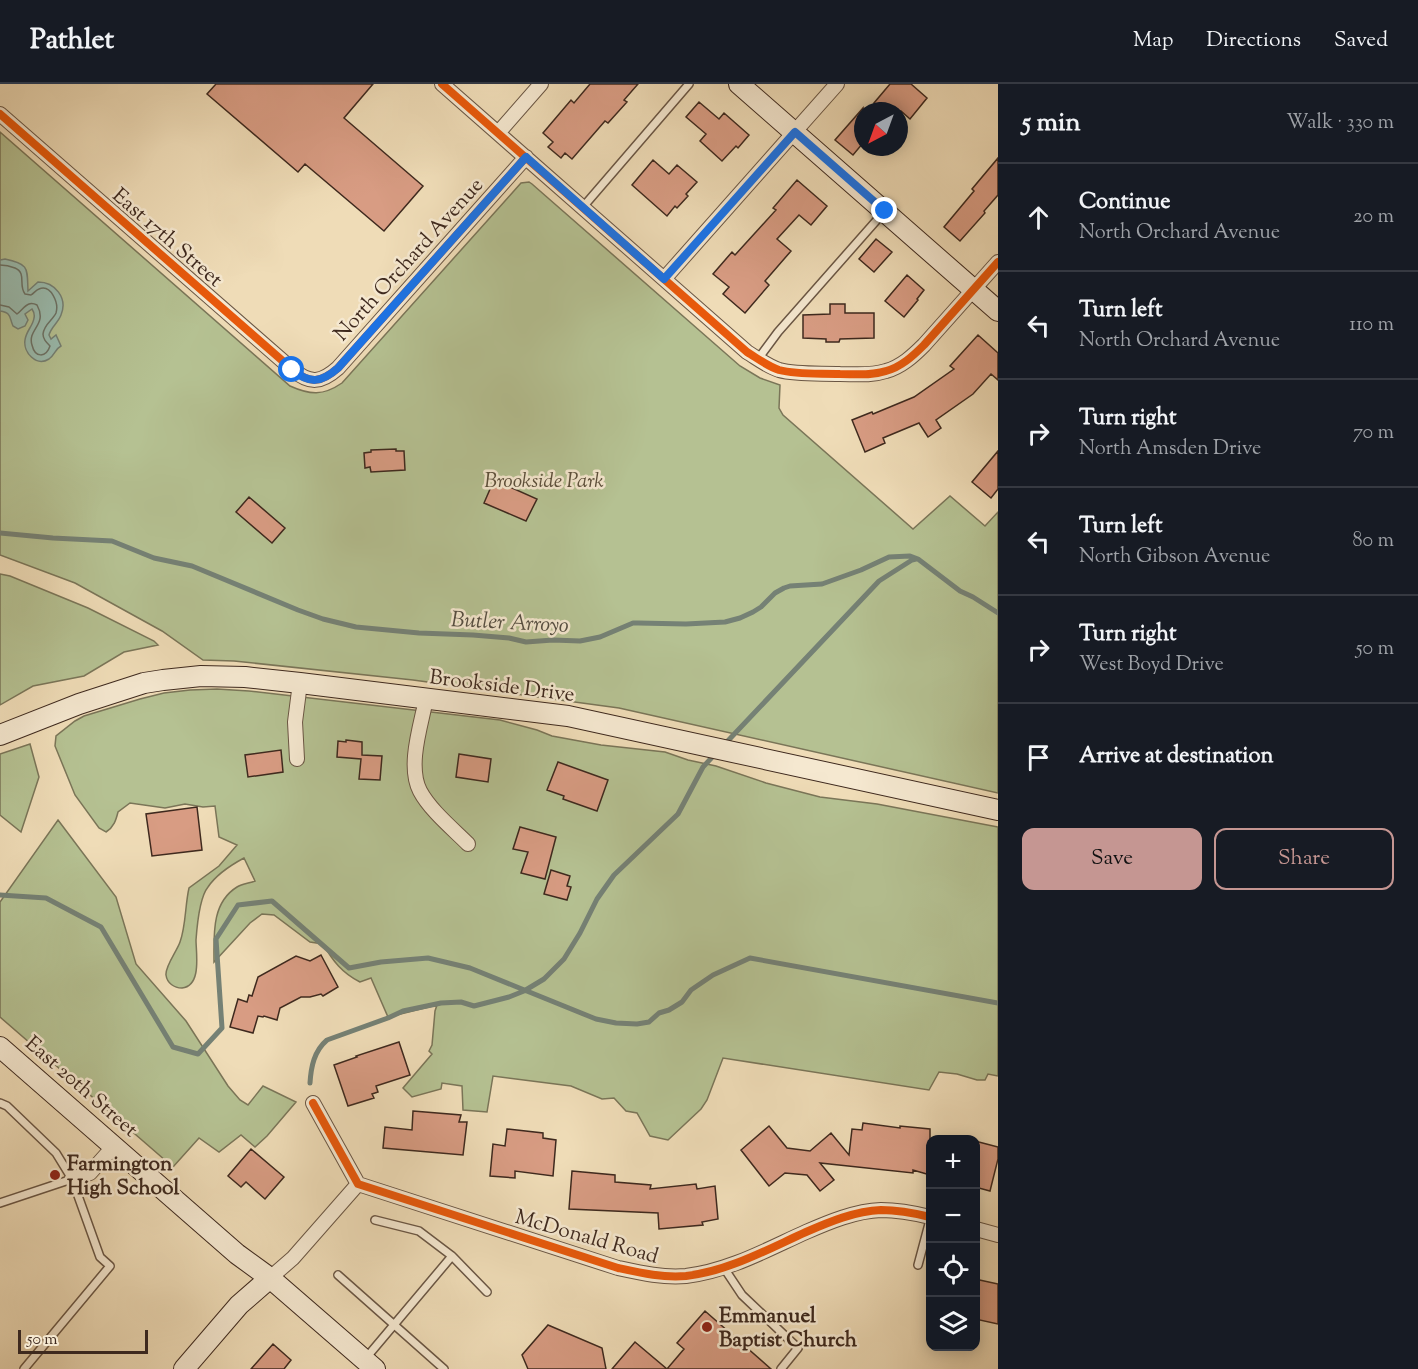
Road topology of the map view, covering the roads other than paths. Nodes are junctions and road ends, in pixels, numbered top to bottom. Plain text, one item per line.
1 (442, 84) edge
2 (542, 84) edge
3 (689, 84) edge
4 (739, 84) edge
5 (837, 84) edge
6 (0, 114) edge
7 (795, 132) junction
8 (498, 133) junction
9 (526, 157) junction
10 (583, 207) junction
11 (885, 211) junction
12 (998, 262) edge
13 (664, 279) junction
14 (975, 290) junction
15 (998, 310) edge
16 (758, 359) junction
17 (316, 380) joint
18 (300, 682) junction
19 (426, 699) junction
20 (0, 735) edge
21 (297, 759) dead end
22 (998, 810) edge
23 (468, 844) dead end
24 (0, 1047) edge
25 (313, 1102) dead end
26 (2, 1106) edge
27 (114, 1146) junction
28 (72, 1179) junction
29 (358, 1184) junction
30 (0, 1203) edge
31 (926, 1217) edge
32 (375, 1220) dead end
33 (980, 1230) edge
34 (926, 1234) edge
35 (998, 1235) edge
36 (452, 1256) junction
37 (918, 1265) dead end
38 (724, 1268) junction
39 (338, 1275) dead end
40 (270, 1278) junction
41 (487, 1292) dead end
42 (394, 1325) junction
43 (370, 1364) edge
44 (24, 1369) edge
45 (184, 1369) edge
46 (444, 1369) edge
47 (781, 1369) edge

1 - 8 street
2 - 8 street
3 - 10 lane
4 - 7 main road
5 - 7 street
6 - 17 street, East 17th Street
7 - 11 main road
7 - 13 street
8 - 9 street
9 - 10 street
9 - 17 street, North Orchard Avenue
10 - 13 street
11 - 14 main road
11 - 16 lane
12 - 14 street
13 - 16 street
14 - 15 main road
14 - 16 street
18 - 19 main road, Brookside Drive
18 - 20 main road, Brookside Drive
18 - 21 street
19 - 22 main road, Brookside Drive
19 - 23 street
24 - 27 main road, East 20th Street
25 - 29 street
26 - 28 lane
27 - 28 street
27 - 40 main road, East 20th Street
28 - 30 lane
28 - 44 lane
29 - 38 street, McDonald Road
29 - 40 street
31 - 38 street, McDonald Road
32 - 36 lane
33 - 35 street
34 - 37 lane
36 - 41 lane
36 - 42 lane
38 - 47 lane
39 - 42 lane
40 - 43 main road, East 20th Street
40 - 45 main road
42 - 43 lane
42 - 46 lane

